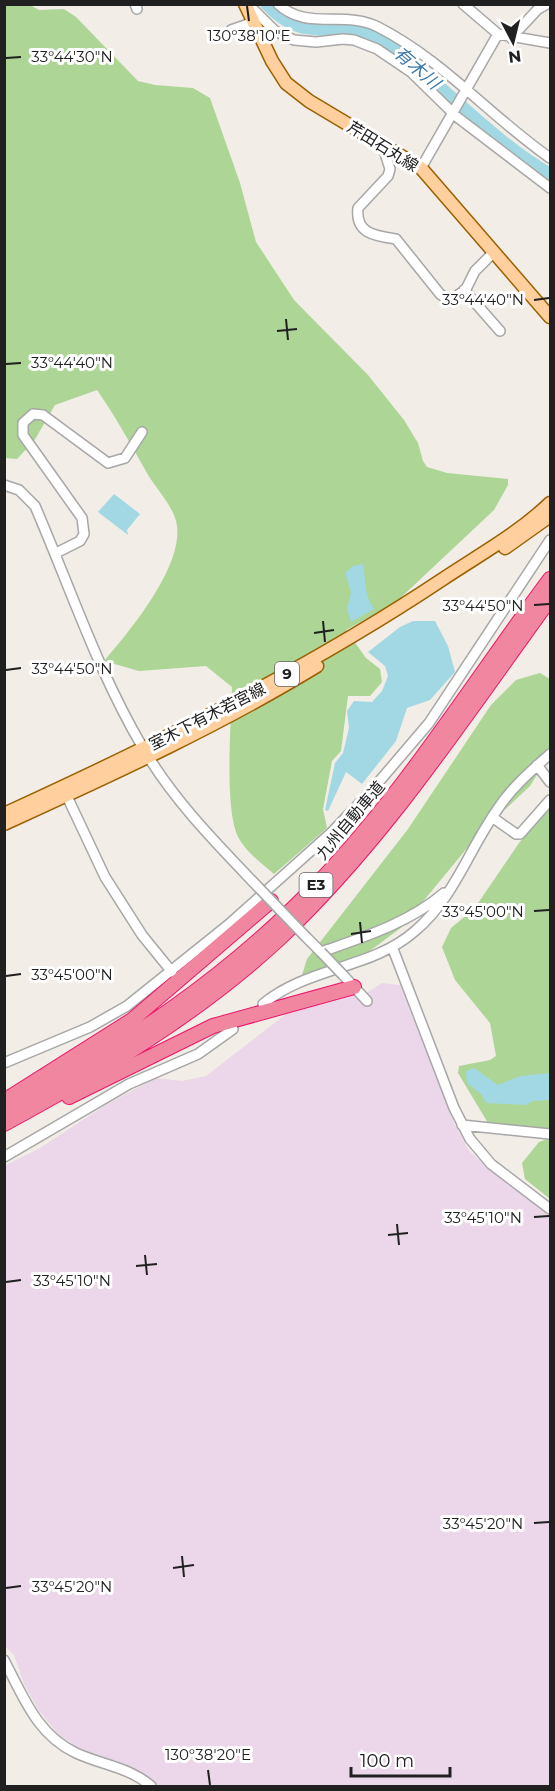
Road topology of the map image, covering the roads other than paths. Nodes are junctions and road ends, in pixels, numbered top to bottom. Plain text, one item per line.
1 (278, 4) edge
2 (463, 4) edge
3 (547, 4) edge
4 (250, 10) edge
5 (231, 30) dead end
6 (498, 34) junction
7 (511, 38) junction
8 (550, 43) edge
9 (467, 90) junction
10 (453, 112) junction
11 (382, 144) junction
12 (550, 158) edge
13 (421, 168) junction
14 (550, 188) edge
15 (494, 252) junction
16 (464, 290) junction
17 (550, 317) edge
18 (500, 331) dead end
19 (142, 432) dead end
20 (4, 485) edge
21 (550, 503) edge
22 (550, 516) edge
23 (550, 540) edge
24 (56, 553) junction
25 (550, 579) edge
26 (550, 599) edge
27 (146, 753) junction
28 (550, 754) edge
29 (537, 765) junction
30 (550, 782) edge
31 (65, 791) junction
32 (550, 800) edge
33 (4, 814) edge
34 (492, 817) junction
35 (4, 824) edge
36 (456, 883) junction
37 (268, 904) junction
38 (393, 949) junction
39 (321, 952) junction
40 (172, 972) junction
41 (354, 987) junction
42 (367, 1001) dead end
43 (263, 1004) dead end
44 (233, 1029) dead end
45 (4, 1063) edge
46 (4, 1101) edge
47 (4, 1111) edge
48 (4, 1124) edge
49 (462, 1125) junction
50 (4, 1130) edge
51 (550, 1134) edge
52 (4, 1157) edge
53 (550, 1209) edge
54 (4, 1660) edge
55 (151, 1786) edge

1 - 9 street
2 - 6 street
3 - 7 street
4 - 5 street
4 - 10 street
4 - 11 main road, 芹田石丸線
6 - 7 street
6 - 9 street
7 - 8 street
9 - 10 street
9 - 12 street
10 - 13 street
10 - 14 street
11 - 13 main road, 芹田石丸線
11 - 16 street
13 - 15 main road, 芹田石丸線
15 - 16 street
15 - 17 main road, 芹田石丸線
16 - 18 street
19 - 24 street
20 - 24 street
21 - 27 main road, 室木下有木若宮線 / 9
22 - 27 main road, 室木下有木若宮線 / 9
23 - 40 street
24 - 27 street
25 - 47 highway, 九州自動車道 / E3
26 - 48 highway, 九州自動車道 / E3
27 - 31 main road, 室木下有木若宮線 / 9
27 - 37 street, bridge
28 - 29 street
29 - 30 street
29 - 34 street
31 - 33 main road, 室木下有木若宮線 / 9
31 - 35 main road, 室木下有木若宮線 / 9
31 - 40 street
32 - 34 street
34 - 36 street
36 - 38 street
36 - 39 street
37 - 39 street, bridge
37 - 46 highway
38 - 43 street
38 - 49 street
39 - 41 street, bridge
40 - 45 street
41 - 42 street
41 - 50 highway
44 - 52 street
49 - 51 street
49 - 53 street
54 - 55 street

